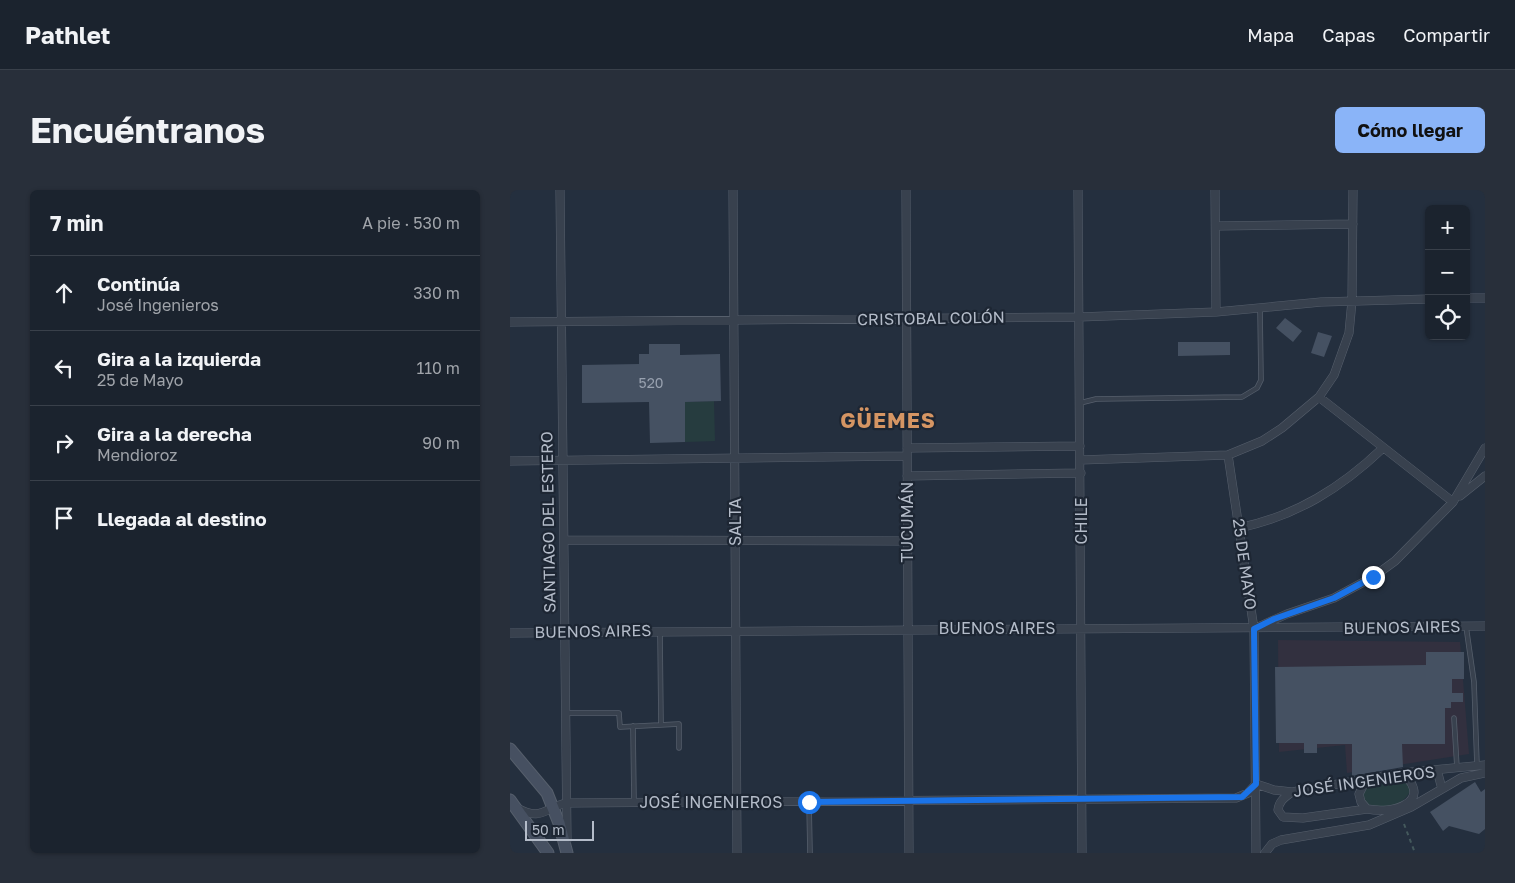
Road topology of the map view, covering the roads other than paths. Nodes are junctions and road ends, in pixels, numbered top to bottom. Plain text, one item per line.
1 (560, 190) edge
2 (733, 190) edge
3 (906, 190) edge
4 (1078, 190) edge
5 (1216, 190) edge
6 (1353, 190) edge
7 (1353, 224) junction
8 (1216, 226) junction
9 (1470, 298) edge
10 (1485, 298) edge
11 (1425, 299) edge
12 (1352, 301) junction
13 (1260, 308) junction
14 (1216, 312) junction
15 (1079, 317) junction
16 (906, 318) junction
17 (734, 321) junction
18 (510, 322) edge
19 (561, 323) junction
20 (1319, 397) junction
21 (1080, 402) junction
22 (1080, 446) junction
23 (1383, 448) junction
24 (1485, 448) edge
25 (907, 452) junction
26 (1228, 455) junction
27 (736, 458) junction
28 (563, 460) junction
29 (1080, 460) junction
30 (510, 461) edge
31 (1080, 473) junction
32 (907, 476) junction
33 (1485, 476) edge
34 (1453, 502) junction
35 (1239, 528) junction
36 (564, 540) junction
37 (735, 540) junction
38 (908, 541) junction
39 (1466, 626) junction
40 (1485, 626) edge
41 (1081, 628) junction
42 (908, 629) junction
43 (1254, 629) junction
44 (660, 630) junction
45 (735, 630) junction
46 (566, 632) junction
47 (510, 633) edge
48 (566, 712) junction
49 (1454, 718) dead end
50 (661, 725) junction
51 (633, 726) junction
52 (680, 748) dead end
53 (510, 749) edge
54 (1481, 765) edge
55 (1458, 768) junction
56 (1437, 770) junction
57 (1401, 773) junction
58 (1485, 773) edge
59 (1461, 778) junction
60 (1366, 780) junction
61 (1256, 784) junction
62 (1442, 789) junction
63 (1292, 792) junction
64 (1082, 798) junction
65 (910, 800) junction
66 (568, 802) junction
67 (634, 802) junction
68 (737, 802) junction
69 (809, 802) junction
70 (511, 804) edge
71 (1409, 805) junction
72 (554, 808) junction
73 (1367, 809) junction
74 (548, 853) edge
75 (567, 853) edge
76 (737, 853) edge
77 (810, 853) edge
78 (909, 853) edge
79 (1082, 853) edge
80 (1256, 853) edge
81 (1265, 853) edge

1 - 19 street, SANTIAGO DEL ESTERO
2 - 17 street, SALTA
3 - 16 street, TUCUMÁN
4 - 15 street, CHILE
5 - 8 street
6 - 7 street
7 - 8 street
7 - 12 street
8 - 14 street
9 - 10 street
11 - 12 street, CRISTOBAL COLÓN
12 - 13 street, CRISTOBAL COLÓN
12 - 20 street
13 - 14 street, CRISTOBAL COLÓN
13 - 21 lane
14 - 15 street, CRISTOBAL COLÓN
15 - 16 street, CRISTOBAL COLÓN
15 - 21 street, CHILE
16 - 17 street, CRISTOBAL COLÓN
16 - 25 street, TUCUMÁN
17 - 19 street, CRISTOBAL COLÓN
17 - 27 street, SALTA
18 - 19 street, CRISTOBAL COLÓN
19 - 28 street, SANTIAGO DEL ESTERO
20 - 23 street
20 - 26 street
21 - 22 street, CHILE
22 - 25 street
22 - 29 street, CHILE
23 - 34 street
23 - 35 street
24 - 34 street
25 - 27 street
25 - 32 street, TUCUMÁN
26 - 29 street
26 - 35 street, 25 DE MAYO
27 - 28 street
27 - 37 street, SALTA
28 - 30 street
28 - 36 street, SANTIAGO DEL ESTERO
29 - 31 street, CHILE
31 - 32 street
31 - 41 street, CHILE
32 - 38 street, TUCUMÁN
33 - 34 street
34 - 43 street
35 - 43 street, 25 DE MAYO
36 - 37 street
36 - 46 street, SANTIAGO DEL ESTERO
37 - 38 street
37 - 45 street, SALTA
38 - 42 street, TUCUMÁN
39 - 40 street, BUENOS AIRES
39 - 43 street, BUENOS AIRES
39 - 54 lane
41 - 42 street, BUENOS AIRES
41 - 43 street, BUENOS AIRES
41 - 64 street, CHILE
42 - 45 street, BUENOS AIRES
42 - 65 street, TUCUMÁN
43 - 61 street, 25 DE MAYO
44 - 45 street, BUENOS AIRES
44 - 46 street, BUENOS AIRES
44 - 50 lane
45 - 68 street, SALTA
46 - 47 street, BUENOS AIRES
46 - 48 street, SANTIAGO DEL ESTERO
48 - 51 lane
48 - 66 street, SANTIAGO DEL ESTERO
49 - 55 lane
50 - 51 lane
50 - 52 lane
51 - 67 lane
53 - 72 main road
54 - 55 street, JOSÉ INGENIEROS
55 - 56 street, JOSÉ INGENIEROS
55 - 59 street
56 - 57 street, JOSÉ INGENIEROS
56 - 62 street
57 - 60 street, JOSÉ INGENIEROS
57 - 71 street
58 - 59 street
59 - 62 street
60 - 63 street, JOSÉ INGENIEROS
60 - 73 street
61 - 63 street, JOSÉ INGENIEROS
61 - 64 street, JOSÉ INGENIEROS
61 - 80 street, 25 DE MAYO
62 - 71 street
63 - 73 street
64 - 65 street, JOSÉ INGENIEROS
64 - 79 street, CHILE
65 - 69 street, JOSÉ INGENIEROS
65 - 78 street, TUCUMÁN
66 - 67 street, JOSÉ INGENIEROS
66 - 72 street, JOSÉ INGENIEROS
66 - 75 street, SANTIAGO DEL ESTERO
67 - 68 street, JOSÉ INGENIEROS
68 - 69 street, JOSÉ INGENIEROS
68 - 76 street, SALTA
69 - 77 lane
70 - 72 street, JOSÉ INGENIEROS
70 - 74 main road
71 - 73 street
71 - 81 street
72 - 75 main road

